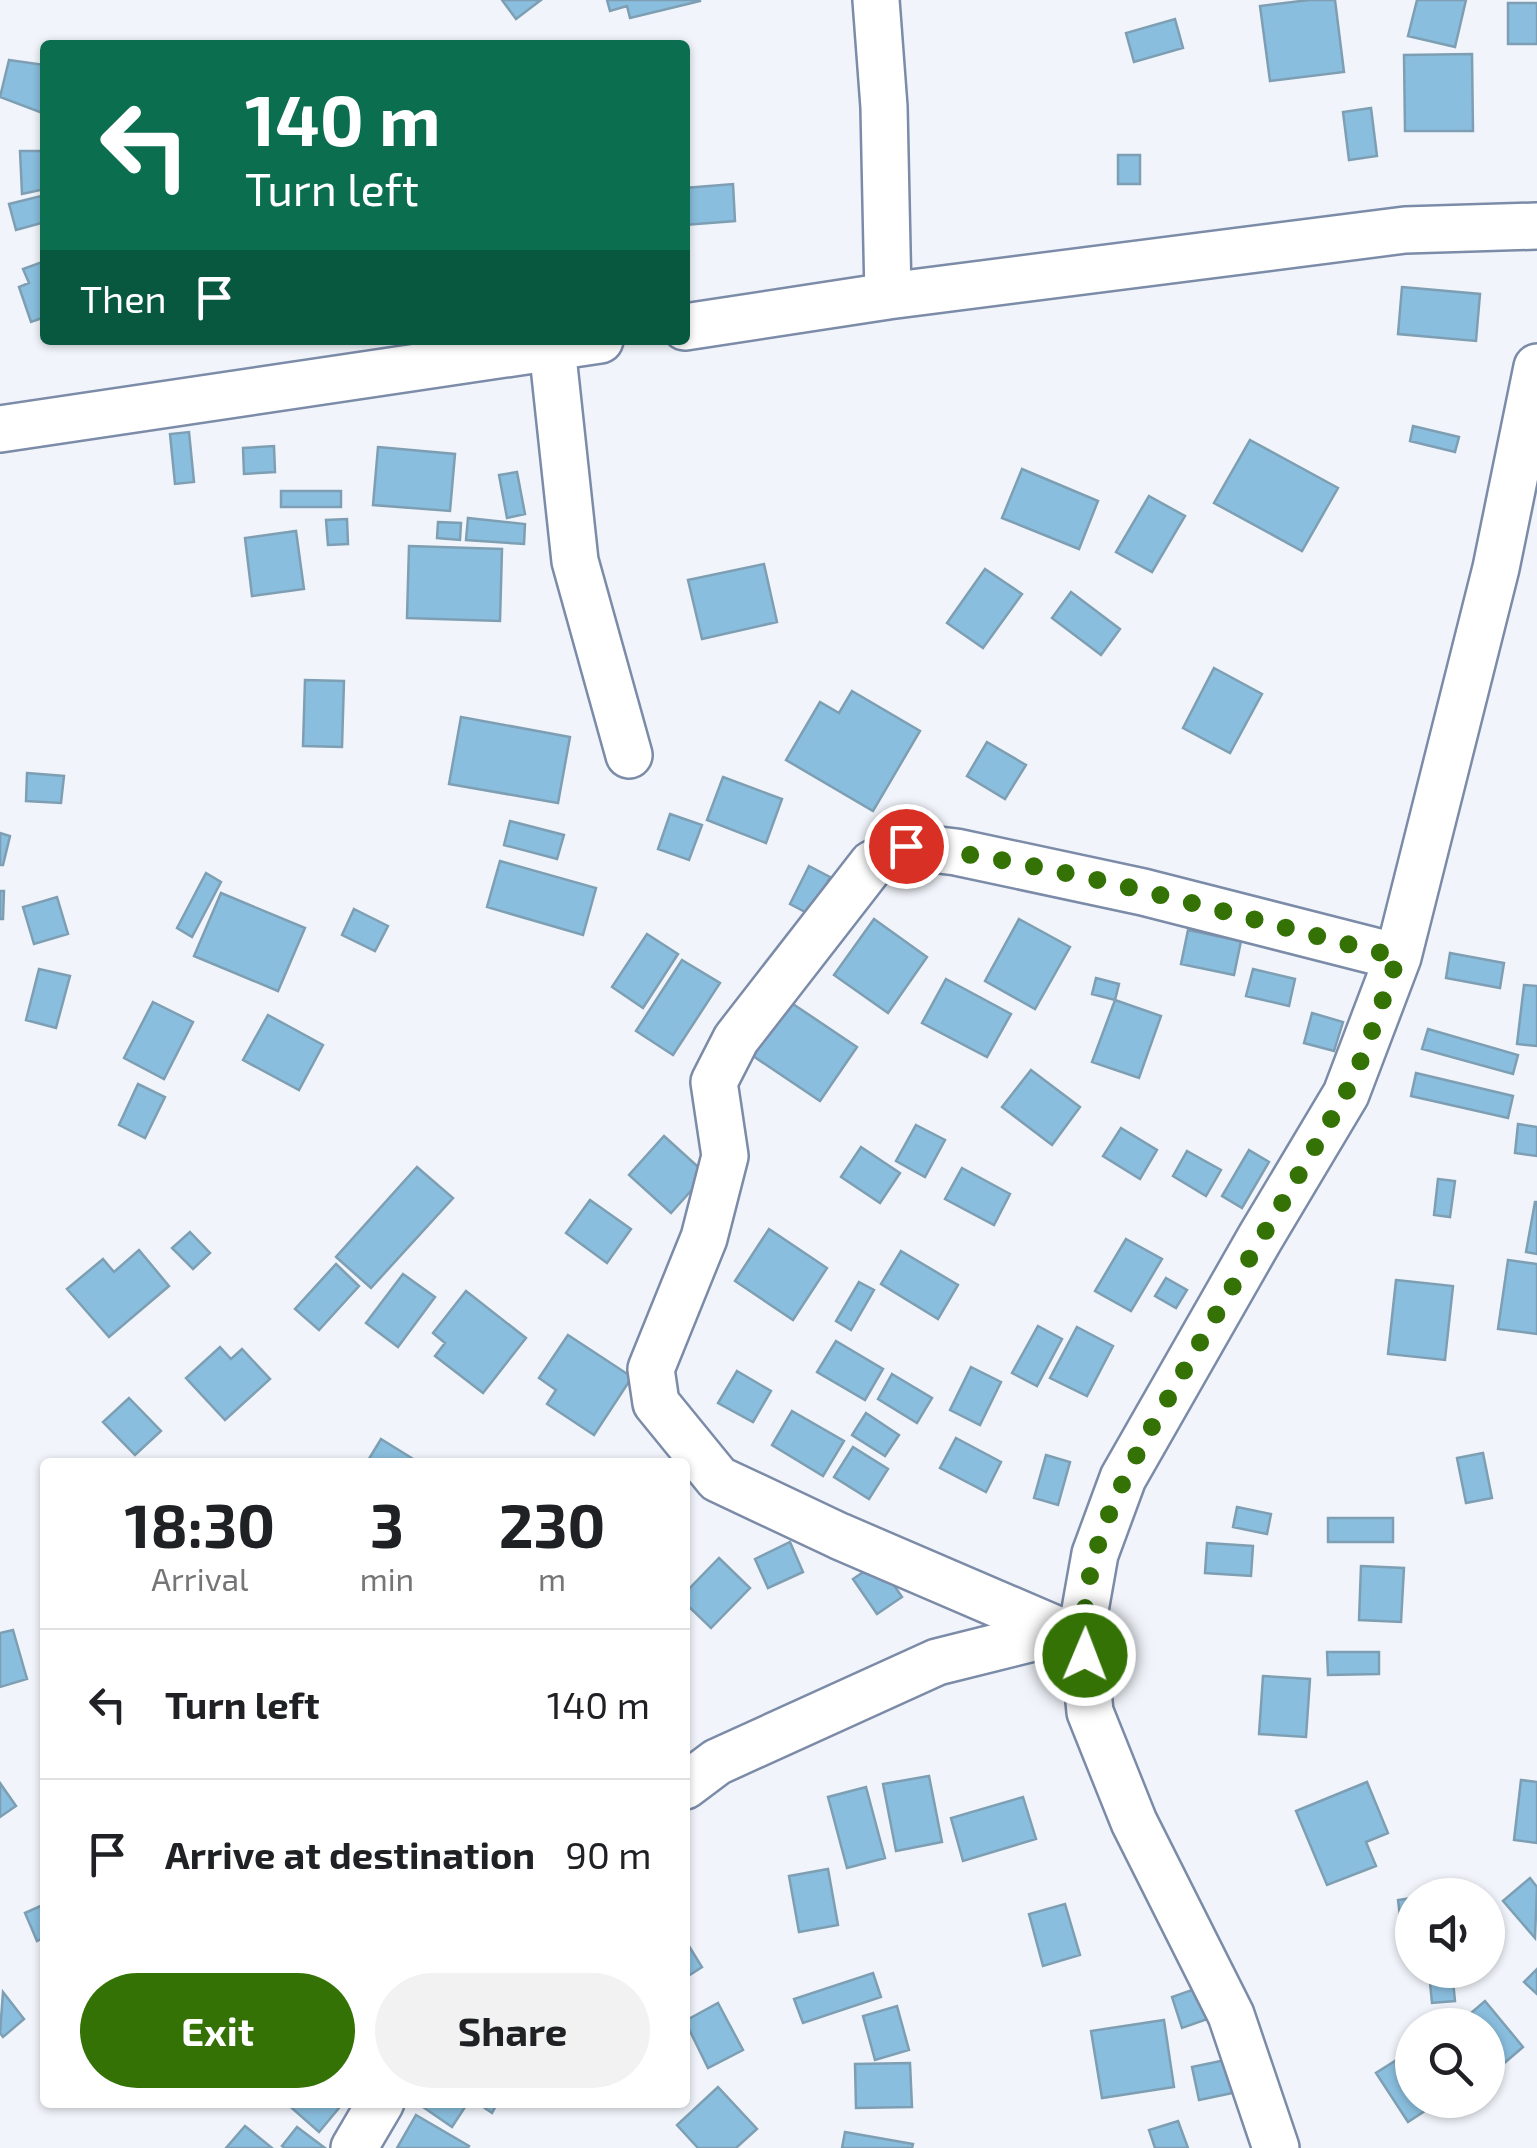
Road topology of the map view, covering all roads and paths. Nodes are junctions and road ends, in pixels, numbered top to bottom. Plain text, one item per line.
1 (876, 0) edge
2 (1537, 226) edge
3 (888, 296) junction
4 (690, 326) edge
5 (566, 345) edge
6 (552, 347) junction
7 (1537, 367) edge
8 (0, 429) edge
9 (628, 755) dead end
10 (1398, 957) junction
11 (1071, 1629) junction
12 (690, 1782) edge
13 (377, 2108) edge
14 (354, 2148) edge
15 (1276, 2148) edge

1 - 3 street
2 - 3 street
3 - 4 street
5 - 6 street
6 - 8 street
6 - 9 street
7 - 10 street
10 - 11 street
10 - 11 street
11 - 12 street
11 - 15 street
13 - 14 street

